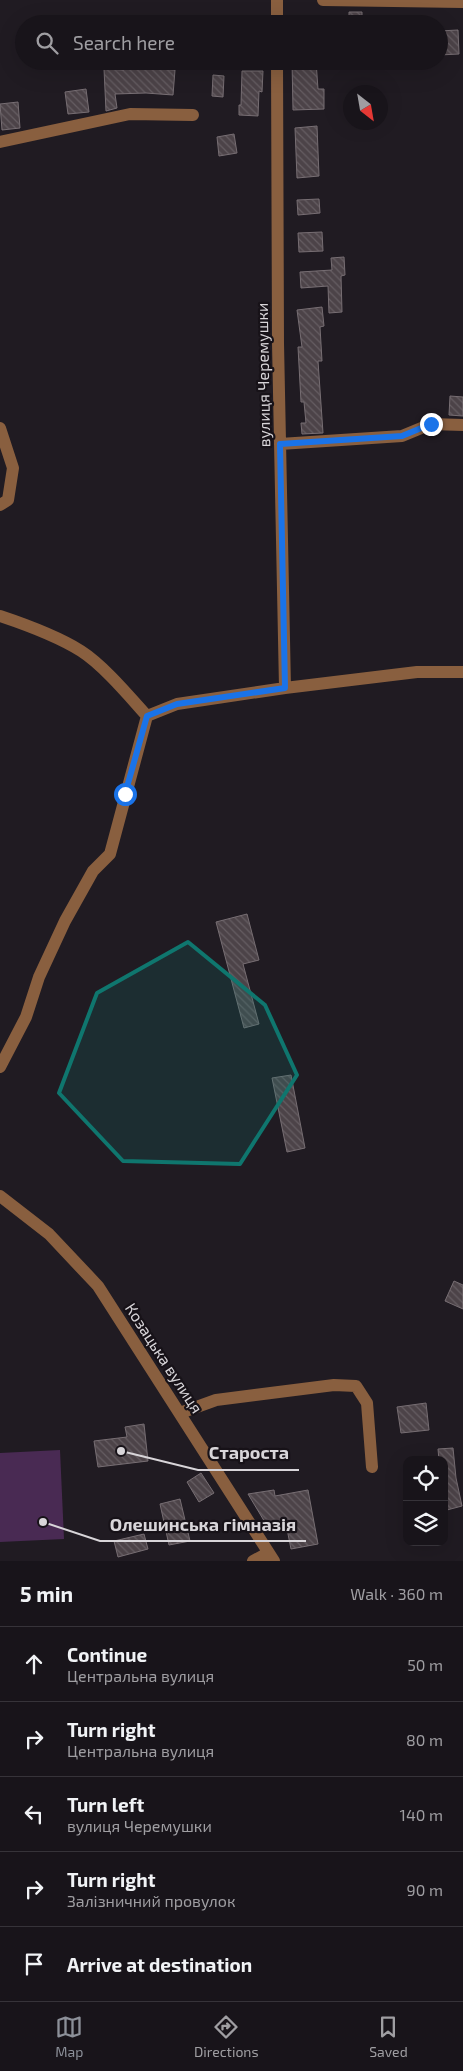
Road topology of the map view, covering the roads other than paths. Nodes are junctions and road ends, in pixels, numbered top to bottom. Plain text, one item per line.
1 (277, 0) edge
2 (323, 0) edge
3 (463, 2) edge
4 (277, 15) edge
5 (277, 70) edge
6 (193, 115) dead end
7 (0, 142) edge
8 (463, 425) edge
9 (0, 428) edge
10 (280, 444) junction
11 (0, 505) edge
12 (0, 616) edge
13 (463, 672) edge
14 (285, 688) junction
15 (147, 716) junction
16 (0, 1067) edge
17 (0, 1196) edge
18 (180, 1413) junction
19 (372, 1466) dead end
20 (271, 1557) edge
21 (253, 1561) edge

1 - 4 street
2 - 3 street
5 - 10 street, вулиця Черемушки
6 - 7 street
8 - 10 street
9 - 11 street
10 - 14 street, вулиця Черемушки
12 - 15 street
13 - 14 street
14 - 15 street
15 - 16 street
17 - 18 street, Козацька вулиця
18 - 19 street
18 - 20 street, Козацька вулиця
20 - 21 street

